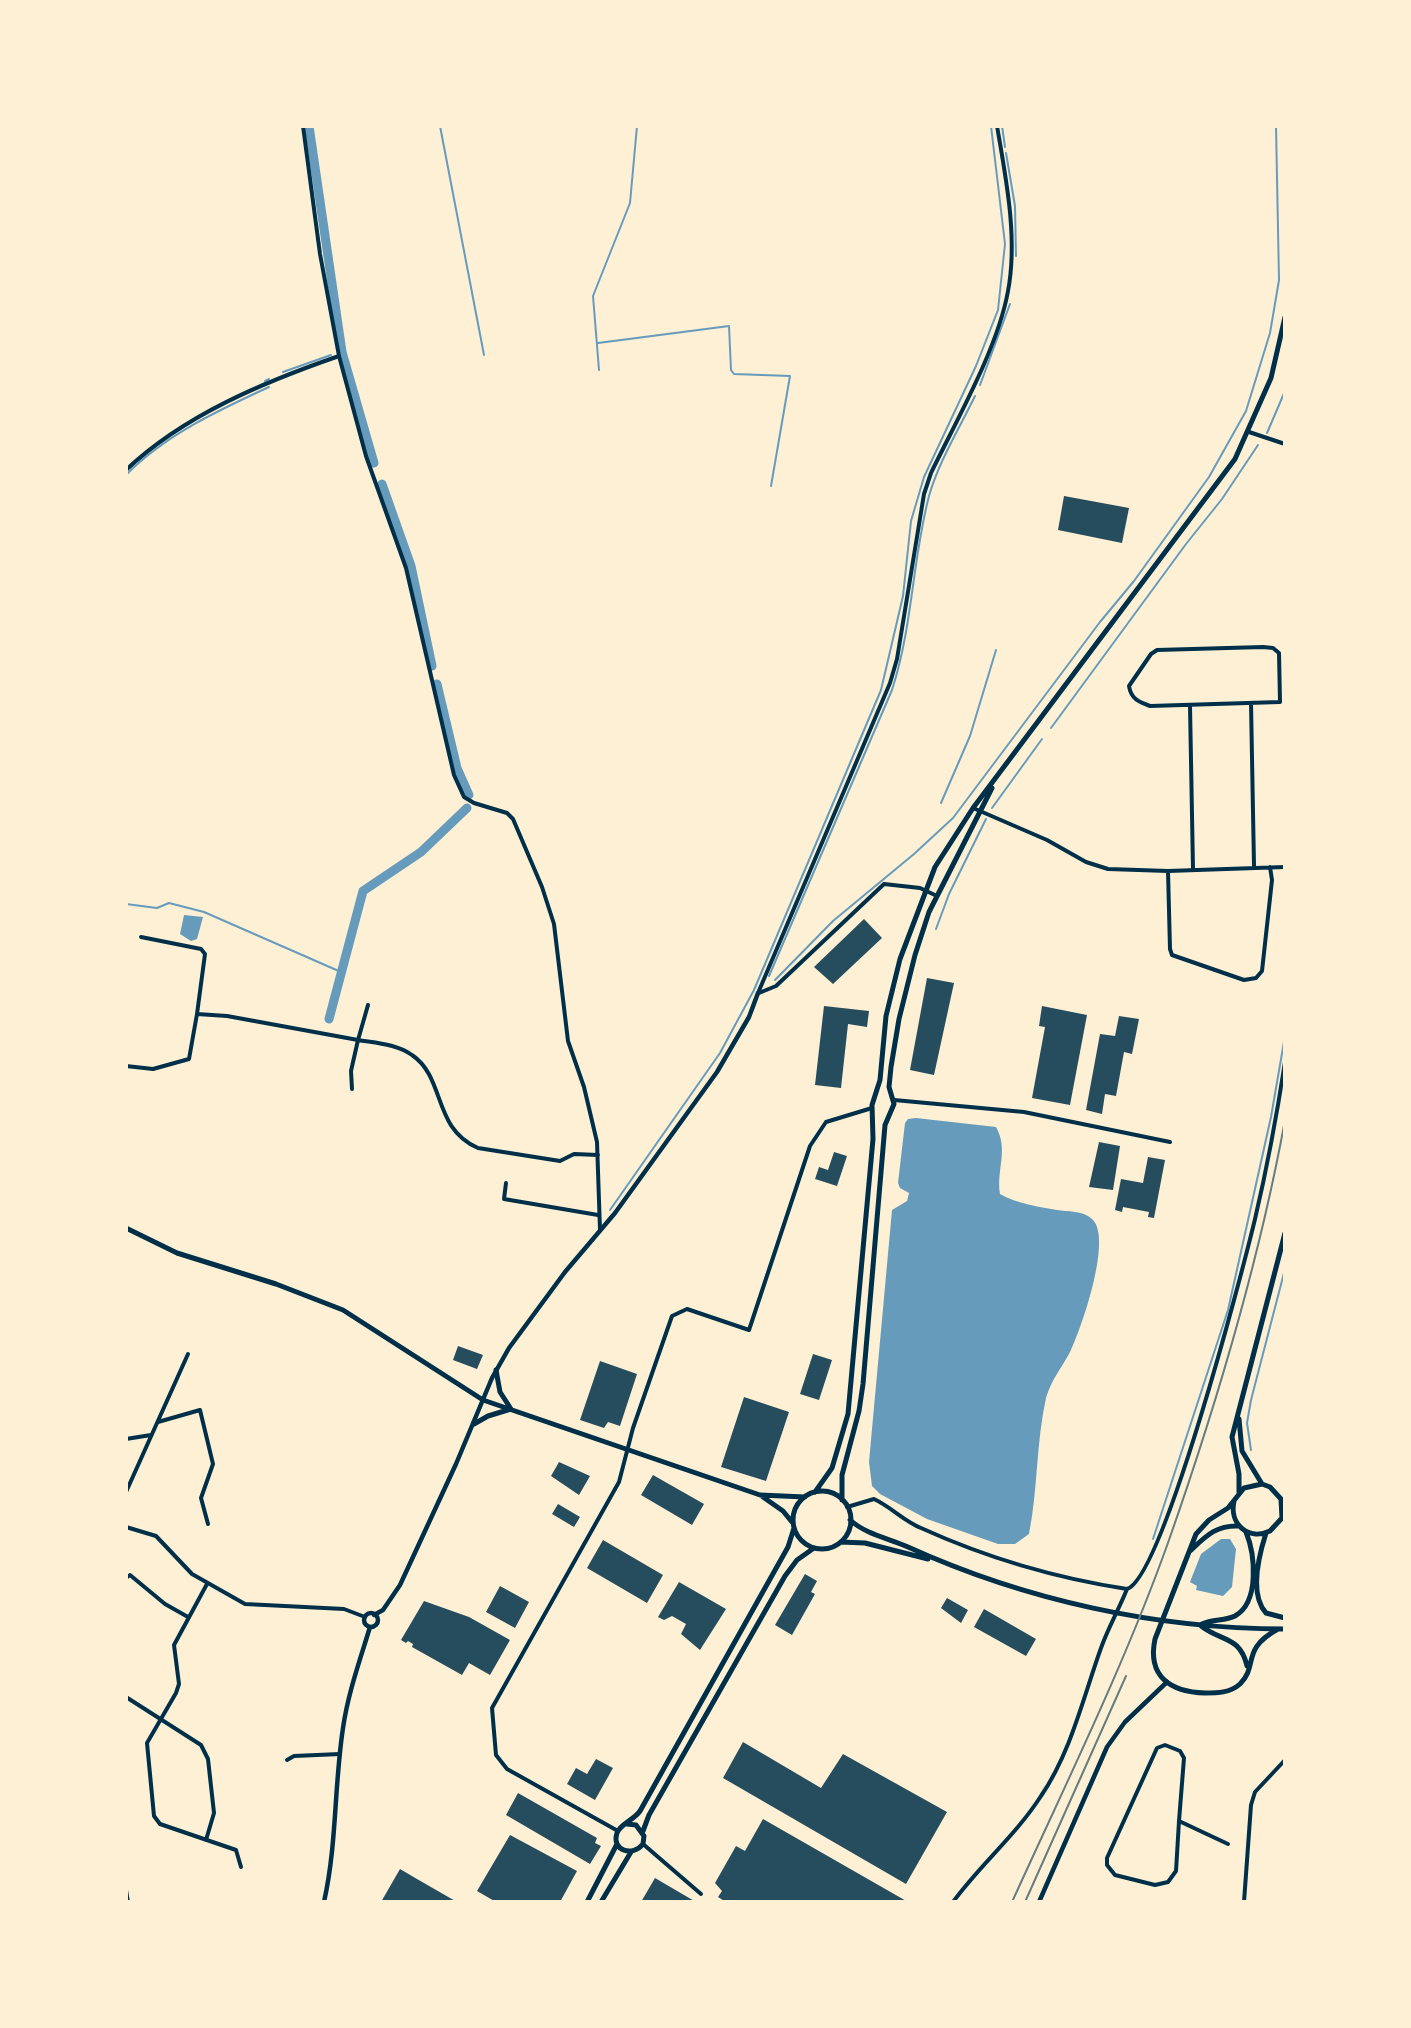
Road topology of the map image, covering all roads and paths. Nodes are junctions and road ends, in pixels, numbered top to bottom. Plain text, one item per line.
1 (303, 126) edge
2 (997, 126) edge
3 (1285, 317) edge
4 (339, 356) junction
5 (1249, 432) junction
6 (1285, 444) edge
7 (126, 470) edge
8 (1282, 702) edge
9 (1251, 703) junction
10 (1190, 706) junction
11 (998, 778) junction
12 (973, 808) junction
13 (980, 811) junction
14 (1254, 866) junction
15 (1270, 867) junction
16 (1285, 867) edge
17 (1193, 869) junction
18 (1168, 871) junction
19 (925, 890) junction
20 (938, 896) junction
21 (141, 937) dead end
22 (758, 993) junction
23 (368, 1005) dead end
24 (197, 1014) junction
25 (358, 1040) junction
26 (1285, 1062) edge
27 (126, 1066) edge
28 (352, 1089) dead end
29 (876, 1097) junction
30 (892, 1097) junction
31 (874, 1109) junction
32 (888, 1112) junction
33 (1170, 1142) dead end
34 (598, 1155) junction
35 (506, 1183) dead end
36 (598, 1215) junction
37 (126, 1228) edge
38 (600, 1231) junction
39 (1285, 1233) edge
40 (188, 1354) dead end
41 (496, 1370) junction
42 (483, 1400) junction
43 (1238, 1408) junction
44 (511, 1409) junction
45 (158, 1422) junction
46 (474, 1424) junction
47 (152, 1434) junction
48 (126, 1439) edge
49 (628, 1451) junction
50 (1262, 1484) junction
51 (126, 1492) edge
52 (815, 1492) junction
53 (1239, 1492) junction
54 (760, 1495) junction
55 (805, 1497) junction
56 (842, 1500) junction
57 (1283, 1500) edge
58 (1234, 1501) junction
59 (847, 1507) junction
60 (1285, 1519) edge
61 (850, 1520) junction
62 (1279, 1523) junction
63 (207, 1524) dead end
64 (794, 1526) junction
65 (1239, 1526) junction
66 (126, 1527) edge
67 (1246, 1532) junction
68 (1266, 1533) junction
69 (841, 1542) junction
70 (814, 1548) junction
71 (1189, 1552) junction
72 (938, 1561) junction
73 (126, 1578) edge
74 (207, 1584) junction
75 (1127, 1589) junction
76 (374, 1615) junction
77 (188, 1617) junction
78 (365, 1617) junction
79 (1285, 1618) edge
80 (1200, 1625) junction
81 (370, 1626) junction
82 (1278, 1629) junction
83 (1285, 1629) edge
84 (1248, 1668) junction
85 (1167, 1682) junction
86 (126, 1696) edge
87 (160, 1720) junction
88 (340, 1754) junction
89 (287, 1760) dead end
90 (1285, 1760) edge
91 (1179, 1821) junction
92 (627, 1824) junction
93 (618, 1831) junction
94 (643, 1831) junction
95 (206, 1840) junction
96 (617, 1844) junction
97 (643, 1844) junction
98 (1228, 1844) dead end
99 (631, 1852) junction
100 (241, 1867) dead end
101 (126, 1890) edge
102 (700, 1894) dead end
103 (128, 1902) edge
104 (324, 1902) edge
105 (587, 1902) edge
106 (601, 1902) edge
107 (953, 1902) edge
108 (1039, 1902) edge
109 (1244, 1902) edge

1 - 4 street
2 - 22 street
3 - 5 main road
4 - 7 street
4 - 34 street
5 - 6 street
5 - 11 main road
8 - 9 street
8 - 10 street
9 - 10 street
9 - 14 street
10 - 17 street
11 - 12 main road
11 - 13 main road
12 - 13 street
12 - 19 main road
13 - 18 street
13 - 20 main road
14 - 15 street
14 - 17 street
15 - 16 street
15 - 18 street
17 - 18 street
19 - 20 street
19 - 22 street
19 - 29 main road
20 - 30 main road
21 - 24 street
22 - 38 street
23 - 25 street
24 - 25 street
24 - 27 street
25 - 28 street
25 - 34 street
26 - 75 street
29 - 30 main road
29 - 31 main road
30 - 32 main road
30 - 33 street
31 - 32 main road
31 - 49 street
31 - 52 main road
32 - 56 main road
34 - 36 street
35 - 36 street
36 - 38 street
37 - 42 main road
38 - 41 street
39 - 43 main road
40 - 45 street
41 - 42 street
41 - 44 main road
42 - 44 main road
42 - 46 street
43 - 50 main road
43 - 53 main road
44 - 46 main road
44 - 49 main road
45 - 47 street
45 - 63 street
46 - 76 street
47 - 48 street
47 - 51 street
49 - 54 main road
49 - 93 street
50 - 53 main road
50 - 57 main road
52 - 55 main road
52 - 56 main road
53 - 58 main road
54 - 55 main road
54 - 64 main road
55 - 64 main road
56 - 59 main road
57 - 62 main road
58 - 65 main road
58 - 71 main road
59 - 61 main road
59 - 75 street
60 - 62 street
61 - 69 main road
61 - 72 main road
62 - 68 main road
64 - 70 main road
64 - 92 main road
65 - 67 main road
65 - 71 main road
66 - 74 street
67 - 68 main road
67 - 80 main road
68 - 79 main road
69 - 70 main road
69 - 72 main road
70 - 94 main road
71 - 85 main road
72 - 80 main road
73 - 77 street
74 - 77 street
74 - 78 street
75 - 107 street
76 - 78 street
76 - 81 street
77 - 87 street
78 - 81 street
80 - 82 main road
80 - 84 main road
81 - 88 street
82 - 83 main road
82 - 84 main road
84 - 85 main road
85 - 108 street
86 - 87 street
87 - 95 street
87 - 95 street
88 - 89 street
88 - 104 street
90 - 109 street
91 - 91 street
91 - 98 street
92 - 93 main road
92 - 94 main road
93 - 96 main road
94 - 97 main road
95 - 100 street
96 - 99 main road
96 - 105 main road
97 - 99 main road
97 - 102 street
99 - 106 main road
101 - 103 street

